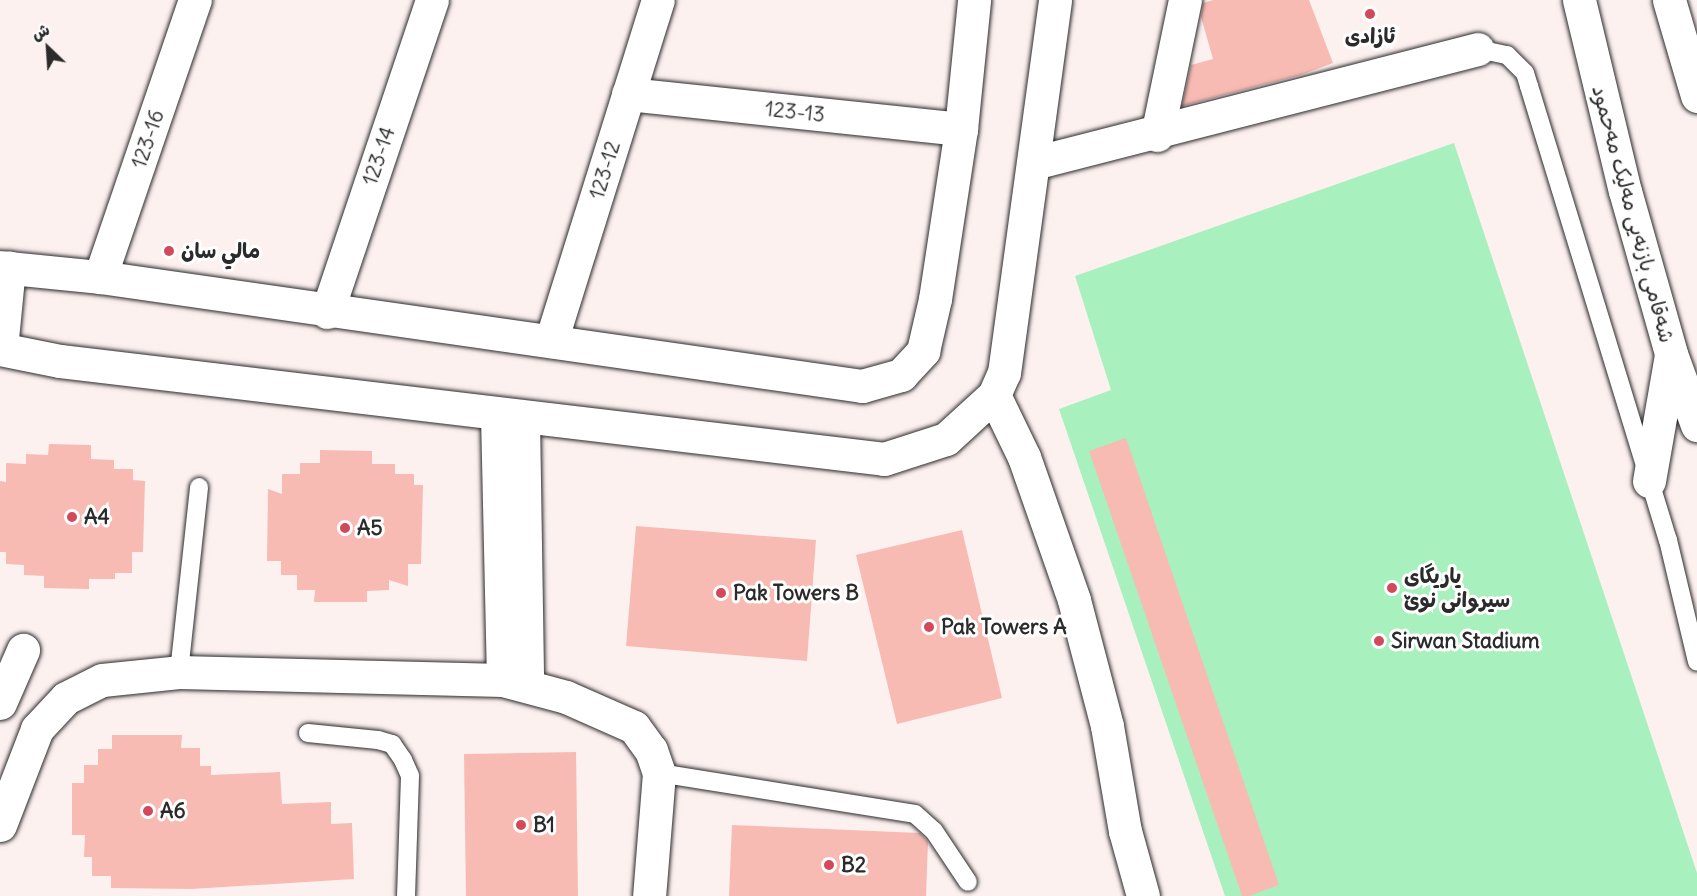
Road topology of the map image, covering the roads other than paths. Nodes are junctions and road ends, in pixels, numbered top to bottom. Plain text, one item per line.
1 (195, 0) edge
2 (432, 0) edge
3 (658, 0) edge
4 (974, 0) edge
5 (1055, 0) edge
6 (1185, 0) edge
7 (1579, 0) edge
8 (1669, 0) edge
9 (1478, 50) joint
10 (628, 94) junction
11 (1697, 96) edge
12 (961, 129) junction
13 (1157, 135) junction
14 (1034, 163) junction
15 (4, 267) edge
16 (100, 277) junction
17 (327, 312) junction
18 (551, 341) junction
19 (1, 349) edge
20 (1671, 354) junction
21 (994, 395) junction
22 (510, 416) junction
23 (1697, 425) edge
24 (1648, 481) junction
25 (199, 487) dead end
26 (23, 650) dead end
27 (1697, 662) edge
28 (179, 672) junction
29 (515, 682) junction
30 (0, 703) edge
31 (308, 733) dead end
32 (659, 773) junction
33 (0, 825) edge
34 (968, 882) dead end
35 (406, 896) edge
36 (649, 896) edge
37 (1143, 896) edge

1 - 16 main road, 123-16
2 - 17 main road, 123-14
3 - 10 main road, 123-12
4 - 12 main road
5 - 14 main road
6 - 13 main road
7 - 20 main road, شەقامی بازنەیی مەلیک مەحمود
8 - 11 main road
9 - 13 main road
9 - 24 lane
10 - 12 main road, 123-13
10 - 18 main road, 123-12
12 - 18 main road
13 - 14 main road
14 - 21 main road
15 - 16 main road
15 - 19 main road
16 - 17 main road
17 - 18 main road
19 - 22 main road
20 - 23 main road, شەقامی بازنەیی مەلیک مەحمود
20 - 24 main road
21 - 22 main road
21 - 37 main road
22 - 29 main road
24 - 27 lane
25 - 28 lane
26 - 30 main road
28 - 29 main road
28 - 33 main road
29 - 32 main road
31 - 35 lane
32 - 34 lane
32 - 36 main road

